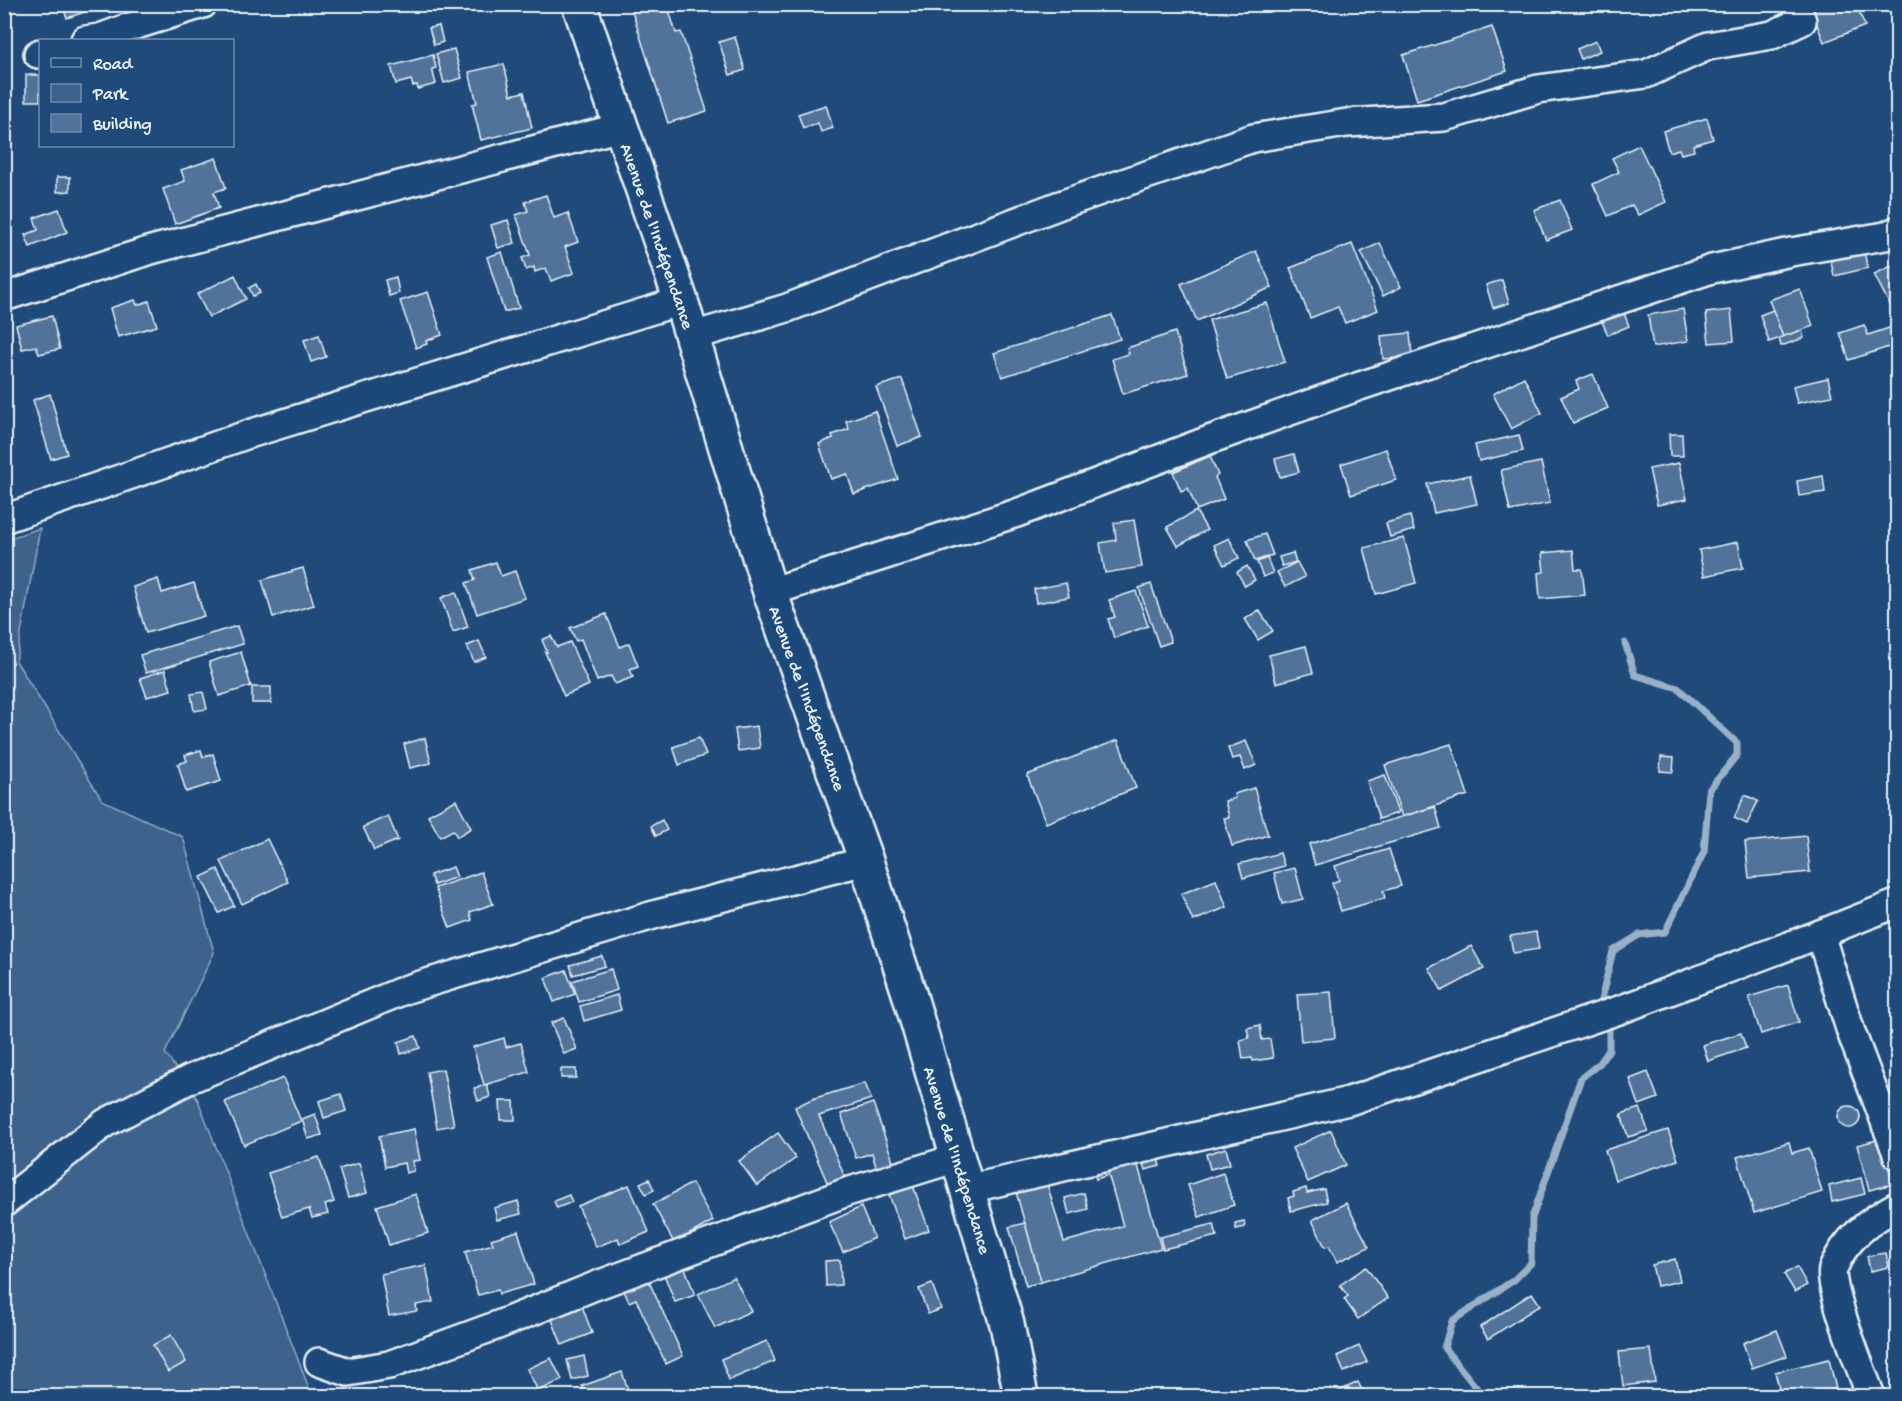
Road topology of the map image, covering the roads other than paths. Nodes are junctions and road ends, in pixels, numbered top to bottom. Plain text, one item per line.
1 (203, 4) edge
2 (579, 4) edge
3 (1796, 4) edge
4 (92, 39) edge
5 (621, 127) junction
6 (1898, 230) edge
7 (4, 297) edge
8 (681, 301) junction
9 (693, 336) junction
10 (4, 519) edge
11 (770, 592) junction
12 (866, 861) junction
13 (1898, 903) edge
14 (1820, 934) junction
15 (1889, 1113) edge
16 (1898, 1156) edge
17 (957, 1158) junction
18 (968, 1189) junction
19 (4, 1203) edge
20 (1898, 1205) edge
21 (319, 1362) dead end
22 (1021, 1396) edge
23 (1870, 1396) edge

1 - 4 street
2 - 5 main road, Avenue de l'Indépendance
3 - 9 street
5 - 7 street
5 - 8 main road, Avenue de l'Indépendance
6 - 11 street
8 - 9 main road, Avenue de l'Indépendance
8 - 10 street
9 - 11 main road, Avenue de l'Indépendance
11 - 12 main road, Avenue de l'Indépendance
12 - 17 main road, Avenue de l'Indépendance
12 - 19 street
13 - 14 street
14 - 15 street
14 - 18 street
15 - 16 street
17 - 18 main road, Avenue de l'Indépendance
17 - 21 street
18 - 22 main road, Avenue de l'Indépendance
20 - 23 street

